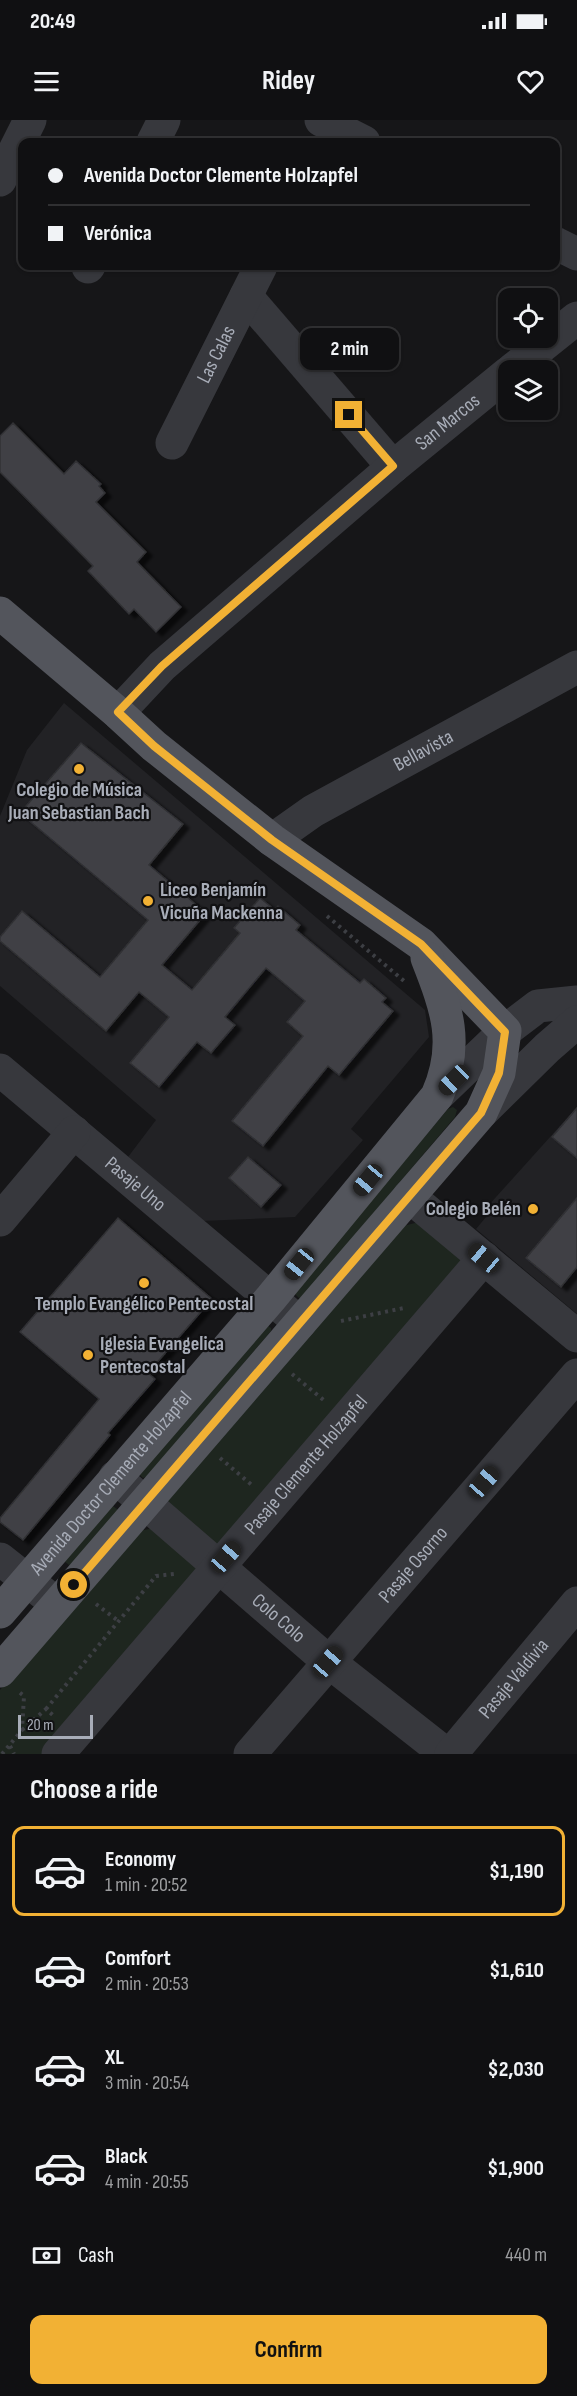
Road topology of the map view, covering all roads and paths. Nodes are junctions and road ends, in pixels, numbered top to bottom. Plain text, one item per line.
1 (30, 120) edge
2 (164, 120) edge
3 (325, 129) edge
4 (21, 138) edge
5 (155, 138) edge
6 (352, 138) edge
7 (18, 144) edge
8 (0, 180) edge
9 (560, 246) edge
10 (577, 254) edge
11 (259, 270) edge
12 (246, 296) junction
13 (577, 318) edge
14 (525, 360) edge
15 (498, 382) edge
16 (172, 443) dead end
17 (393, 466) junction
18 (0, 613) edge
19 (577, 667) edge
20 (118, 712) junction
21 (272, 840) junction
22 (421, 944) junction
23 (577, 1002) edge
24 (577, 1022) edge
25 (505, 1032) junction
26 (0, 1070) edge
27 (437, 1096) junction
28 (481, 1113) junction
29 (74, 1132) junction
30 (409, 1196) junction
31 (0, 1220) edge
32 (484, 1258) junction
33 (271, 1298) junction
34 (450, 1298) junction
35 (334, 1322) dead end
36 (300, 1323) junction
37 (577, 1336) edge
38 (285, 1368) dead end
39 (577, 1375) edge
40 (345, 1419) junction
41 (213, 1452) dead end
42 (115, 1477) junction
43 (145, 1502) junction
44 (273, 1503) junction
45 (0, 1559) edge
46 (218, 1566) junction
47 (177, 1574) dead end
48 (27, 1580) junction
49 (73, 1601) junction
50 (577, 1604) edge
51 (0, 1612) edge
52 (117, 1620) junction
53 (328, 1662) junction
54 (7, 1679) edge
55 (46, 1709) dead end
56 (10, 1746) junction
57 (2, 1754) edge
58 (14, 1754) edge
59 (58, 1754) edge
60 (250, 1754) edge
61 (449, 1754) edge

1 - 4 street
2 - 5 street
3 - 6 street
7 - 8 street
9 - 10 street
11 - 12 street, Las Calas
12 - 16 street, Las Calas
12 - 17 street
13 - 14 street, San Marcos
15 - 17 street, San Marcos
17 - 20 street, San Marcos
18 - 20 main road
19 - 21 street, Bellavista
20 - 21 main road
21 - 22 main road
22 - 25 main road
22 - 27 main road
23 - 25 street, Avenida Doctor Clemente Holzapfel
24 - 28 street
25 - 27 street, Avenida Doctor Clemente Holzapfel
25 - 28 main road, Avenida Doctor Clemente Holzapfel
26 - 29 street, Pasaje Uno
27 - 33 main road, Avenida Doctor Clemente Holzapfel
28 - 30 main road, Avenida Doctor Clemente Holzapfel
29 - 31 street
29 - 33 street, Pasaje Uno
30 - 32 street
30 - 36 main road, Avenida Doctor Clemente Holzapfel
32 - 34 street, Pasaje Clemente Holzapfel
32 - 37 street
33 - 36 street, Pasaje Uno
33 - 42 main road, Avenida Doctor Clemente Holzapfel
34 - 35 path
34 - 40 street, Pasaje Clemente Holzapfel
36 - 43 main road, Avenida Doctor Clemente Holzapfel
38 - 40 path
39 - 53 street, Pasaje Osorno
40 - 44 street, Pasaje Clemente Holzapfel
41 - 44 path
42 - 43 street, Colo Colo
42 - 48 main road, Avenida Doctor Clemente Holzapfel
43 - 46 street, Colo Colo
43 - 49 main road, Avenida Doctor Clemente Holzapfel
44 - 46 street, Pasaje Clemente Holzapfel
45 - 48 street
46 - 53 street, Colo Colo
46 - 59 street, Pasaje Clemente Holzapfel
47 - 52 path
48 - 49 street
48 - 51 main road, Avenida Doctor Clemente Holzapfel
49 - 52 path
49 - 54 main road, Avenida Doctor Clemente Holzapfel
50 - 61 street, Pasaje Valdivia
52 - 55 path
53 - 60 street, Pasaje Osorno
53 - 61 street, Colo Colo
54 - 56 path
56 - 57 path
56 - 58 path

